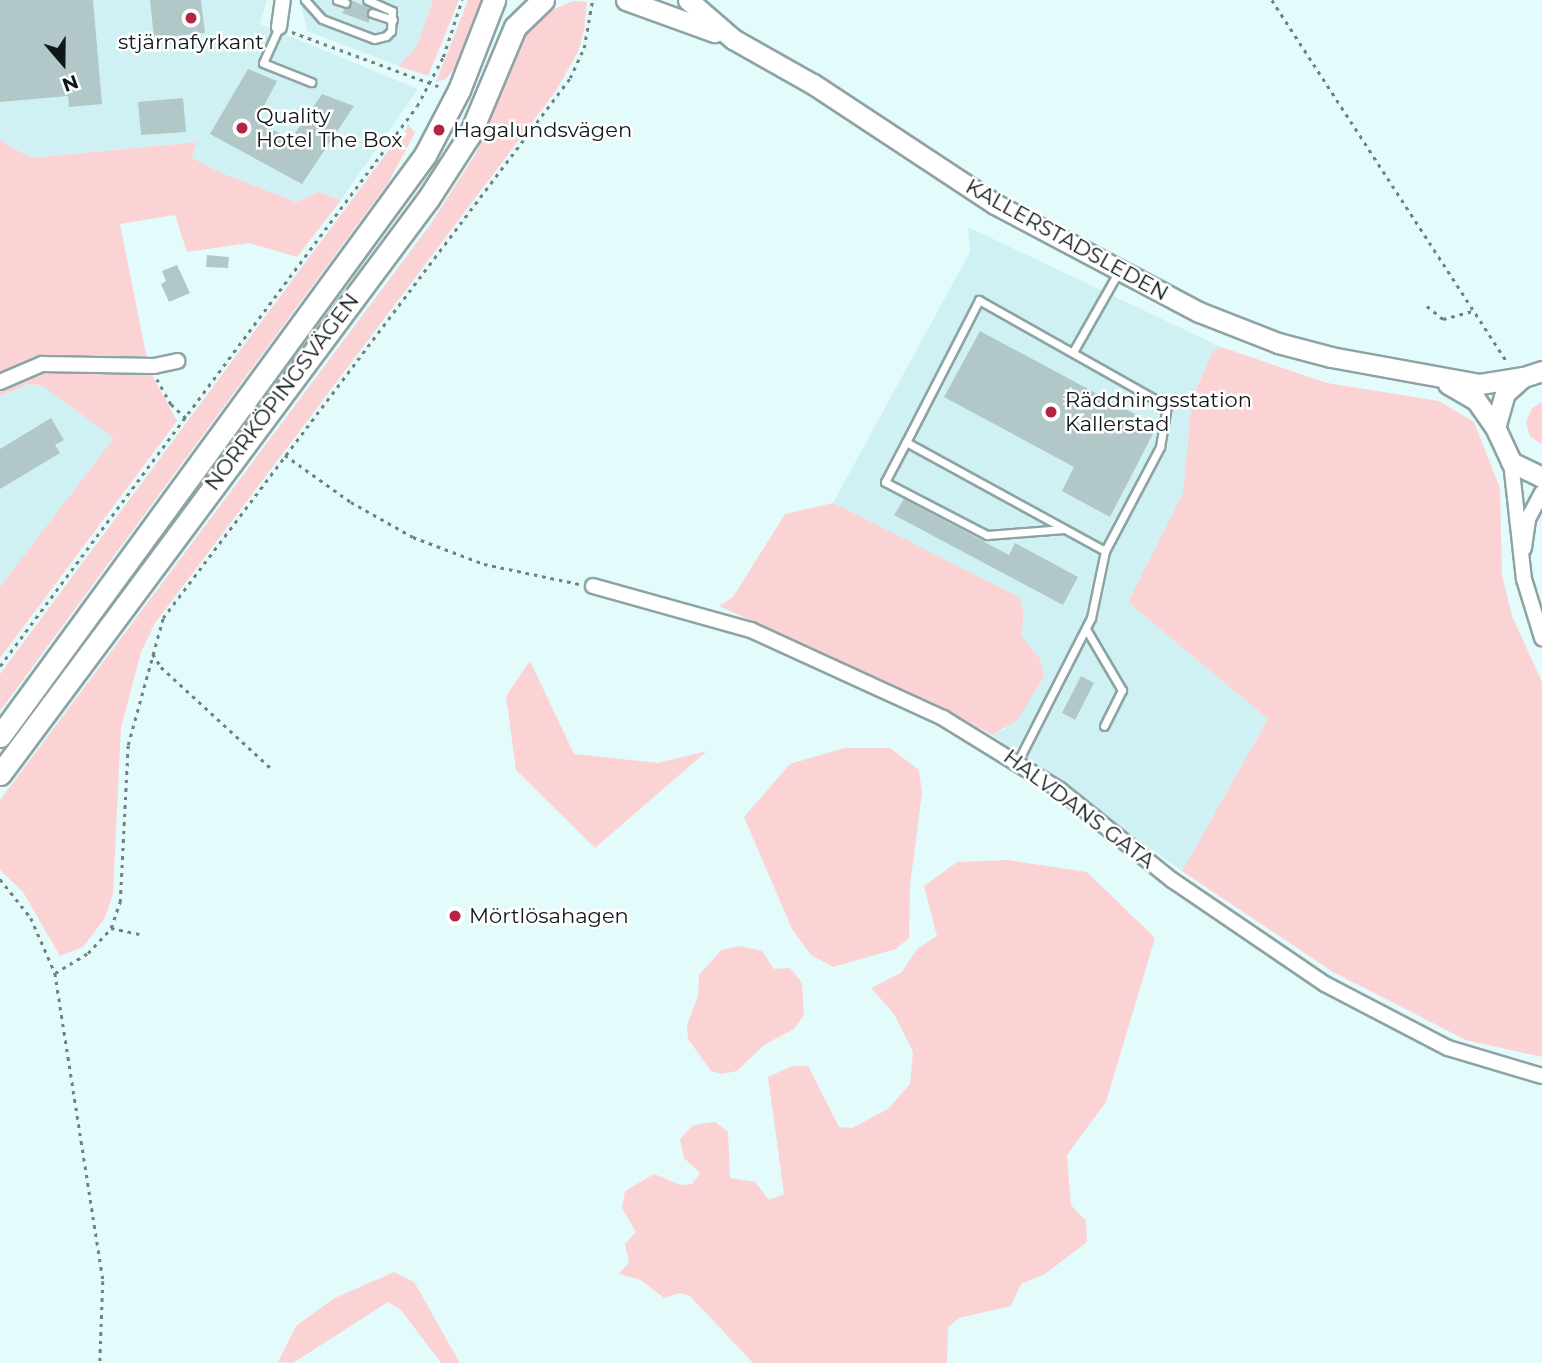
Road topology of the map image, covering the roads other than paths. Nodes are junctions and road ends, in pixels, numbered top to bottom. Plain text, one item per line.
1 (283, 0) edge
2 (305, 0) edge
3 (337, 0) edge
4 (367, 0) edge
5 (495, 0) edge
6 (543, 0) edge
7 (626, 0) edge
8 (688, 0) edge
9 (346, 3) dead end
10 (372, 13) dead end
11 (393, 20) junction
12 (279, 27) joint
13 (733, 39) junction
14 (311, 82) dead end
15 (1119, 271) junction
16 (1073, 352) junction
17 (177, 361) dead end
18 (1542, 371) edge
19 (1429, 374) junction
20 (1523, 377) junction
21 (0, 382) edge
22 (1495, 427) junction
23 (906, 442) junction
24 (1511, 462) junction
25 (1542, 477) edge
26 (1542, 493) edge
27 (1065, 529) junction
28 (1105, 551) junction
29 (1522, 559) junction
30 (593, 586) road end
31 (1086, 629) junction
32 (1542, 638) edge
33 (1104, 726) dead end
34 (0, 736) edge
35 (1018, 761) junction
36 (0, 775) edge
37 (1542, 1076) edge

1 - 12 street
2 - 11 lane
3 - 9 lane
4 - 11 lane
5 - 34 main road, NORRKÖPINGSVÄGEN
6 - 36 main road, NORRKÖPINGSVÄGEN
7 - 13 main road, KALLERSTADSLEDEN
8 - 13 main road, KALLERSTADSLEDEN
10 - 11 lane
12 - 14 lane
13 - 15 main road, KALLERSTADSLEDEN
15 - 16 lane
15 - 19 main road, KALLERSTADSLEDEN
16 - 23 lane
16 - 28 lane
17 - 21 street
18 - 20 main road, KALLERSTADSLEDEN
19 - 20 main road, KALLERSTADSLEDEN
19 - 22 main road, KALLERSTADSLEDEN
20 - 22 main road
22 - 24 main road, KALLERSTADSLEDEN
23 - 27 lane
23 - 27 lane
24 - 25 main road
24 - 29 street
26 - 29 street
27 - 28 lane
28 - 31 lane
29 - 32 street
30 - 35 street, HALVDANS GATA
31 - 33 lane
31 - 35 lane
35 - 37 street, HALVDANS GATA

